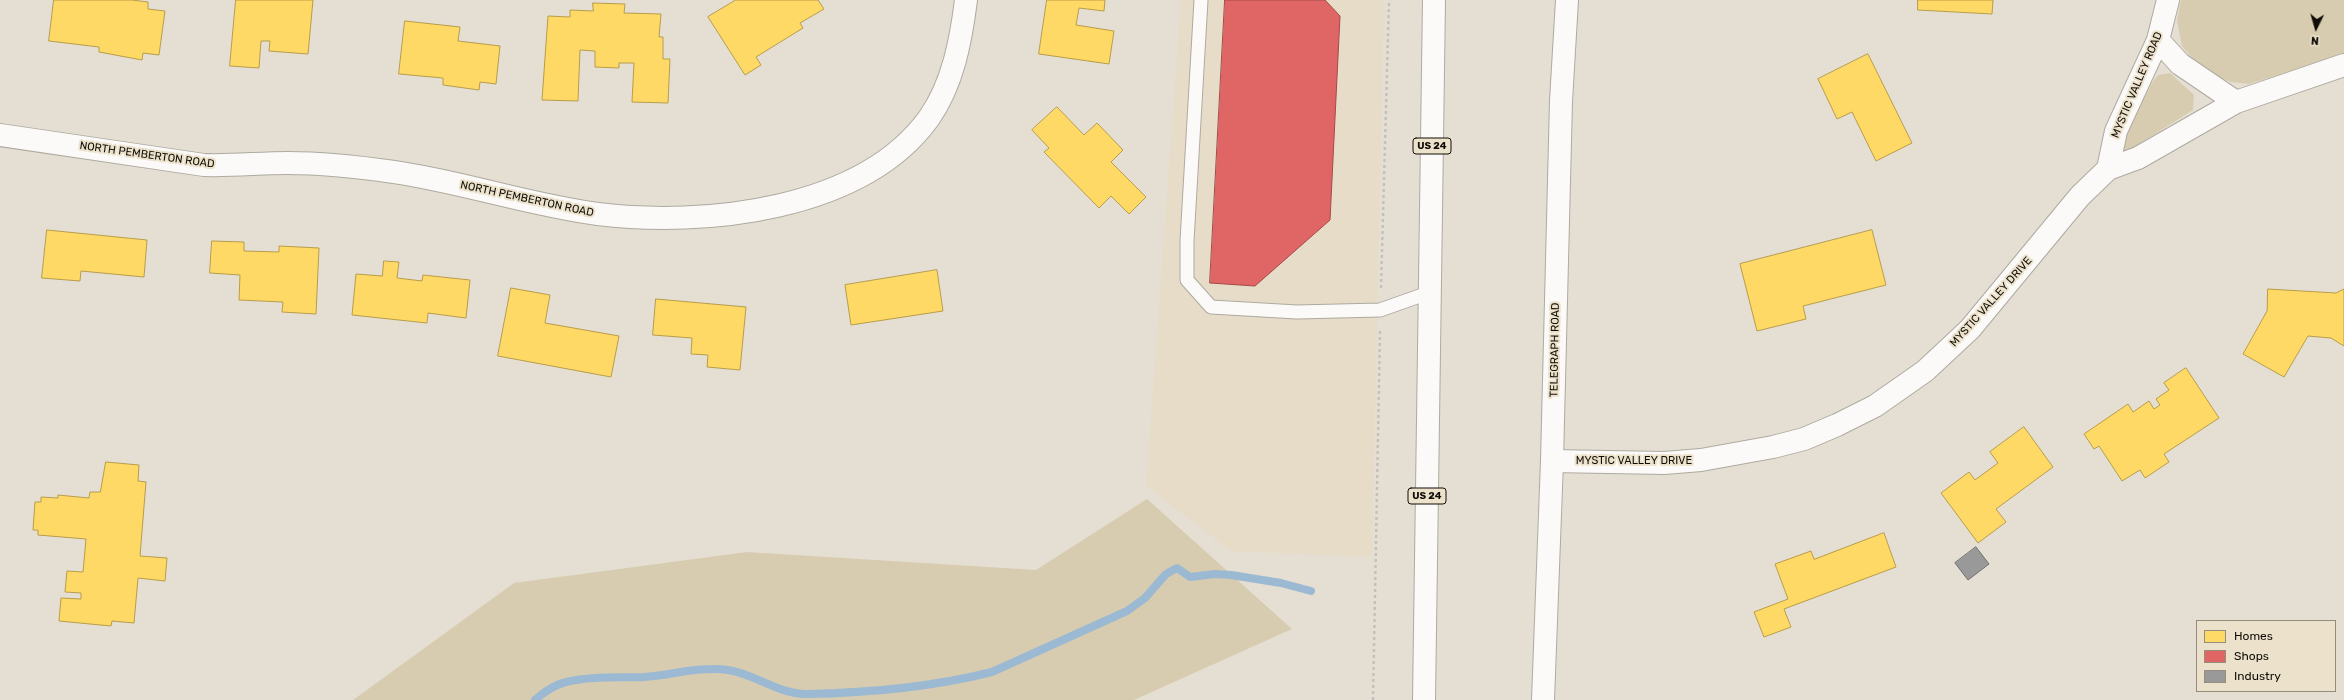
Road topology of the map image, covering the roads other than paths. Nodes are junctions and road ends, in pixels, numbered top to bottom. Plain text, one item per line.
1 (966, 0) edge
2 (1201, 0) edge
3 (1434, 0) edge
4 (1567, 0) edge
5 (2168, 0) edge
6 (2158, 40) junction
7 (2344, 64) edge
8 (2236, 102) junction
9 (0, 135) edge
10 (2108, 169) junction
11 (1431, 292) junction
12 (1552, 461) junction
13 (1424, 700) edge
14 (1543, 700) edge

1 - 9 main road, NORTH PEMBERTON ROAD
2 - 11 lane
3 - 11 main road, US 24
4 - 12 main road, TELEGRAPH ROAD
5 - 6 main road, MYSTIC VALLEY ROAD
6 - 8 main road
6 - 10 main road, MYSTIC VALLEY ROAD
7 - 8 main road, MYSTIC VALLEY DRIVE
8 - 10 main road, MYSTIC VALLEY DRIVE
10 - 12 main road, MYSTIC VALLEY DRIVE
11 - 13 main road, US 24
12 - 14 main road, TELEGRAPH ROAD

